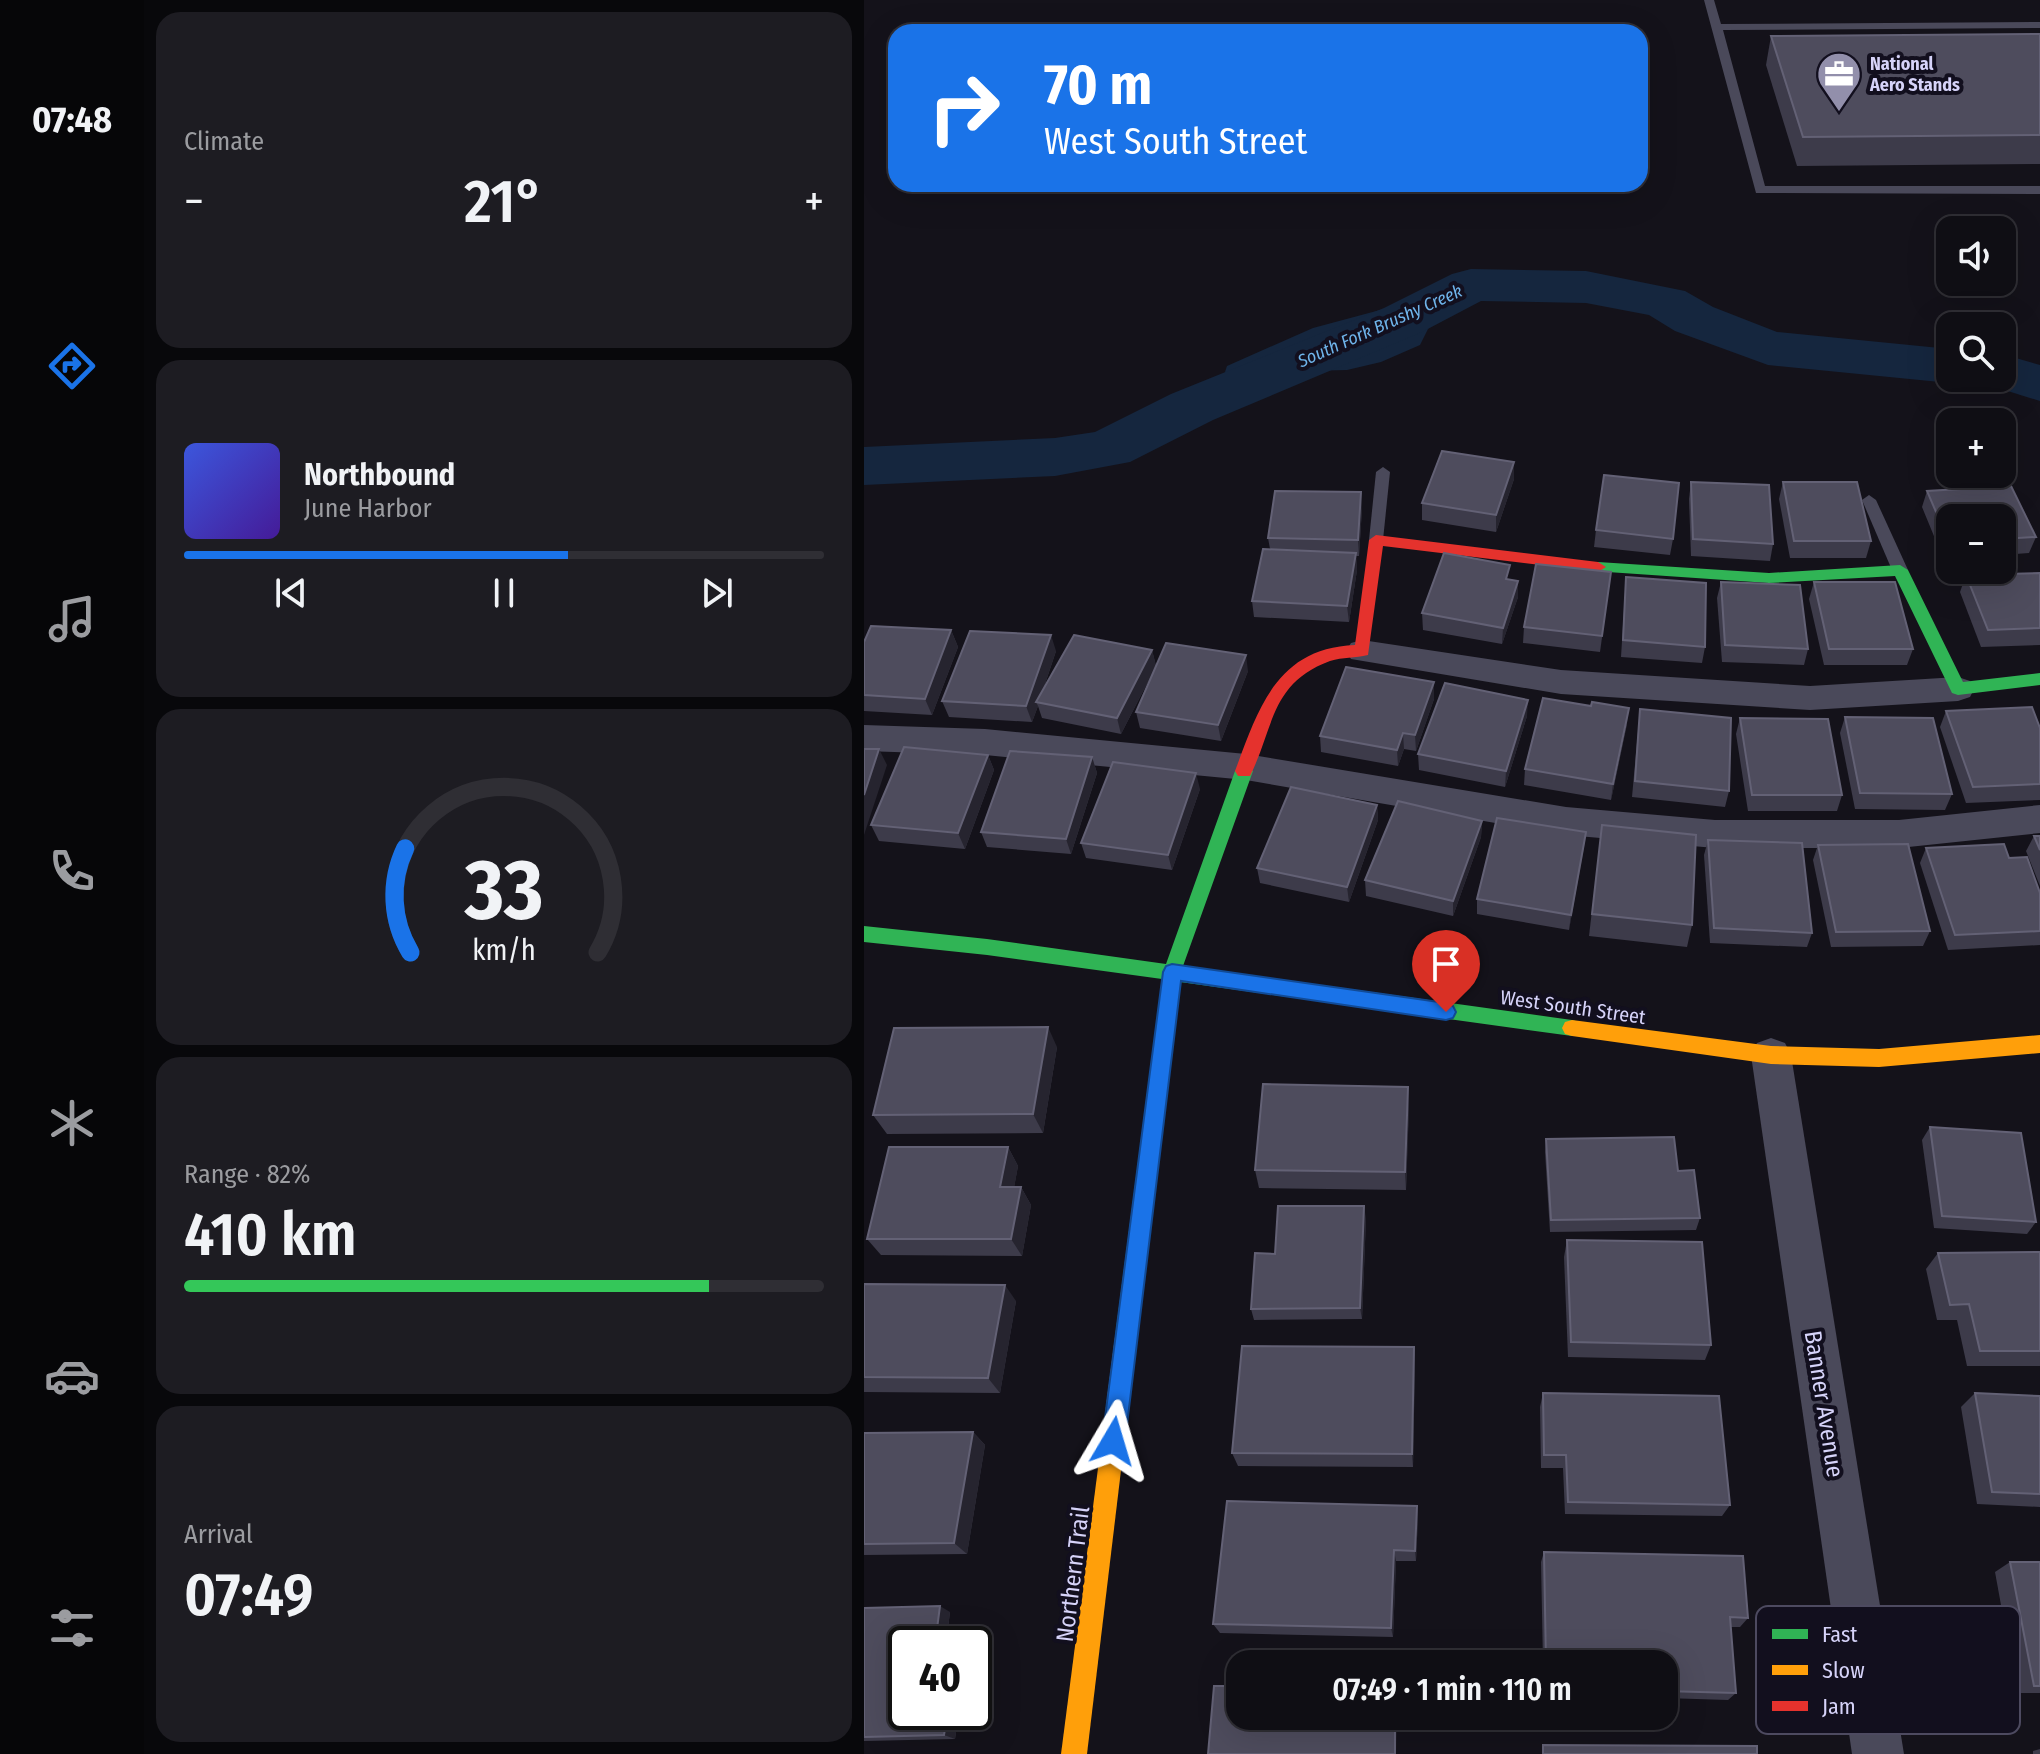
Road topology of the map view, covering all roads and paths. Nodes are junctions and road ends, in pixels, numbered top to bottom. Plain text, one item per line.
1 (1709, 0) edge
2 (2040, 25) edge
3 (1717, 27) junction
4 (2040, 190) edge
5 (1383, 472) dead end
6 (1869, 500) dead end
7 (1376, 540) junction
8 (1900, 570) junction
9 (1362, 651) junction
10 (2040, 679) edge
11 (1958, 689) junction
12 (864, 738) edge
13 (1246, 767) junction
14 (2040, 819) edge
15 (864, 934) edge
16 (1172, 972) junction
17 (2040, 1044) edge
18 (1771, 1055) junction
19 (1855, 1606) edge
20 (1875, 1734) edge
21 (1074, 1754) edge
22 (1878, 1754) edge

1 - 3 lane
2 - 3 lane
3 - 4 lane
5 - 7 lane
6 - 8 lane
7 - 8 street
7 - 9 street
8 - 11 street
9 - 11 street
9 - 13 street, Northern Trail
10 - 11 street
12 - 13 street
13 - 14 street
13 - 16 street, Northern Trail
15 - 16 street, West South Street
16 - 18 street, West South Street
16 - 21 street, Northern Trail
17 - 18 street, West South Street
18 - 19 street, Banner Avenue
20 - 22 street, Banner Avenue

